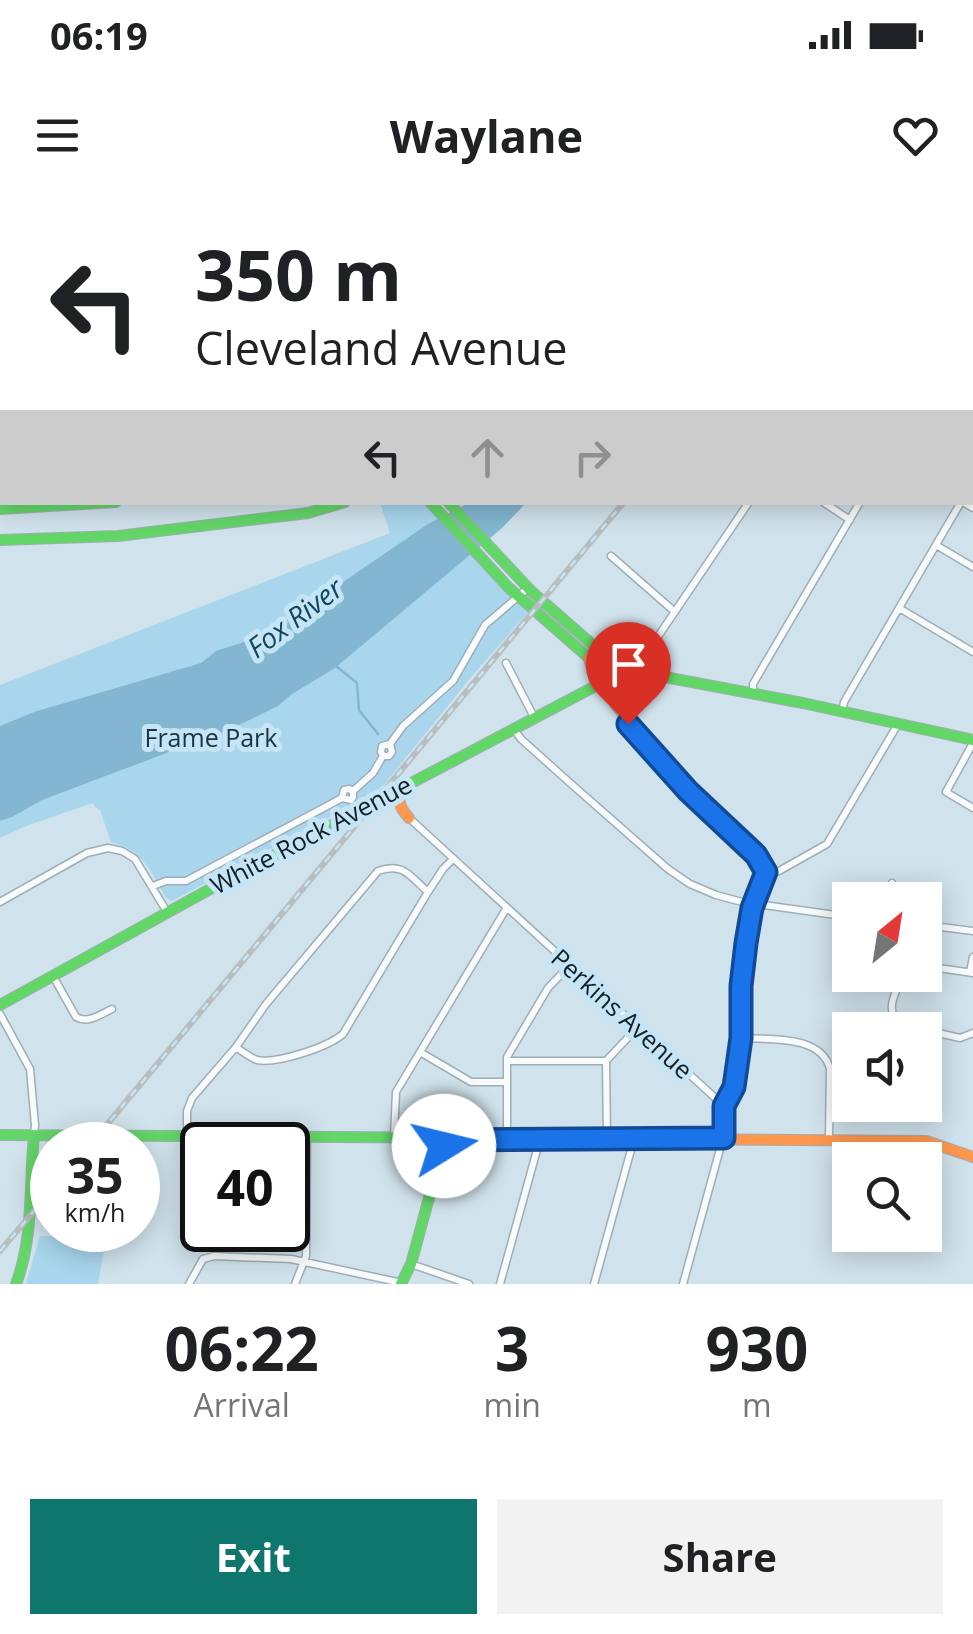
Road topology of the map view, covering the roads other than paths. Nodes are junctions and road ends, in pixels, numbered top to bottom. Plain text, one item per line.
1 (66, 505) edge
2 (334, 505) edge
3 (446, 505) edge
4 (747, 505) edge
5 (828, 505) edge
6 (858, 505) edge
7 (960, 505) edge
8 (0, 509) edge
9 (850, 520) junction
10 (0, 540) edge
11 (936, 545) junction
12 (482, 548) junction
13 (611, 556) dead end
14 (973, 566) edge
15 (524, 593) junction
16 (900, 608) junction
17 (675, 612) junction
18 (564, 629) junction
19 (973, 652) edge
20 (589, 658) junction
21 (506, 664) dead end
22 (624, 671) junction
23 (596, 684) junction
24 (753, 694) junction
25 (614, 706) dead end
26 (842, 712) junction
27 (534, 717) junction
28 (898, 724) junction
29 (514, 728) junction
30 (973, 742) edge
31 (406, 785) junction
32 (385, 796) junction
33 (973, 808) edge
34 (409, 818) junction
35 (453, 859) junction
36 (766, 876) junction
37 (152, 886) junction
38 (428, 892) junction
39 (0, 902) edge
40 (753, 904) junction
41 (506, 908) junction
42 (167, 912) junction
43 (832, 914) edge
44 (942, 927) edge
45 (973, 931) edge
46 (973, 957) edge
47 (569, 966) junction
48 (942, 969) edge
49 (972, 973) edge
50 (53, 976) junction
51 (896, 992) edge
52 (0, 1005) edge
53 (112, 1008) dead end
54 (0, 1014) edge
55 (637, 1028) junction
56 (973, 1033) edge
57 (741, 1038) junction
58 (236, 1047) junction
59 (420, 1052) junction
60 (507, 1061) junction
61 (606, 1061) junction
62 (506, 1082) junction
63 (724, 1106) junction
64 (33, 1122) edge
65 (186, 1122) edge
66 (0, 1135) edge
67 (30, 1135) edge
68 (310, 1138) edge
69 (607, 1138) junction
70 (724, 1138) junction
71 (394, 1139) junction
72 (507, 1139) junction
73 (540, 1139) junction
74 (634, 1139) junction
75 (445, 1140) junction
76 (829, 1141) junction
77 (973, 1157) edge
78 (30, 1224) edge
79 (305, 1252) edge
80 (305, 1262) junction
81 (411, 1264) junction
82 (192, 1283) edge
83 (16, 1284) edge
84 (295, 1284) edge
85 (402, 1284) edge
86 (470, 1284) edge
87 (500, 1284) edge
88 (594, 1284) edge
89 (683, 1284) edge

1 - 8 main road
2 - 10 main road
3 - 12 main road
4 - 17 street
5 - 9 street
6 - 9 street
7 - 11 street
9 - 24 street
11 - 14 street
11 - 16 street
12 - 15 main road
12 - 15 main road
13 - 17 street
15 - 18 main road
15 - 37 street
16 - 19 street
16 - 26 street
17 - 22 street
18 - 20 main road
18 - 22 main road
20 - 22 main road
20 - 23 main road
21 - 27 street
22 - 23 main road, White Rock Avenue
22 - 24 main road
23 - 27 main road, White Rock Avenue
24 - 26 main road
25 - 36 street
26 - 28 main road
27 - 29 main road, White Rock Avenue
28 - 30 main road
28 - 36 street
29 - 31 main road, White Rock Avenue
29 - 40 street
30 - 33 street
31 - 32 main road, White Rock Avenue
31 - 34 main road
32 - 34 street, Perkins Avenue
32 - 42 main road, White Rock Avenue
34 - 35 street, Perkins Avenue
35 - 38 street
35 - 41 street, Perkins Avenue
36 - 40 street
37 - 39 street
37 - 42 street
38 - 58 street
38 - 58 street
40 - 43 street
40 - 57 street
41 - 47 street, Perkins Avenue
41 - 59 street
42 - 50 main road, White Rock Avenue
44 - 45 street
46 - 49 street
47 - 55 street, Perkins Avenue
47 - 60 street
48 - 49 street
50 - 52 main road, White Rock Avenue
50 - 53 street
51 - 56 street
54 - 64 street
55 - 61 street
55 - 63 street, Perkins Avenue
57 - 63 street
57 - 76 street
58 - 65 street
59 - 62 street
59 - 71 street
60 - 61 street
60 - 62 street
61 - 69 street
62 - 72 street
63 - 70 street
66 - 67 main road
68 - 71 main road
69 - 73 main road
69 - 74 main road
70 - 74 main road
70 - 76 main road
70 - 89 street
71 - 75 main road
72 - 73 main road
72 - 75 main road
73 - 87 street
74 - 88 street
75 - 81 main road
76 - 77 main road
78 - 83 main road
79 - 80 street
80 - 82 street
80 - 84 street
80 - 85 street
81 - 85 main road
81 - 86 street

